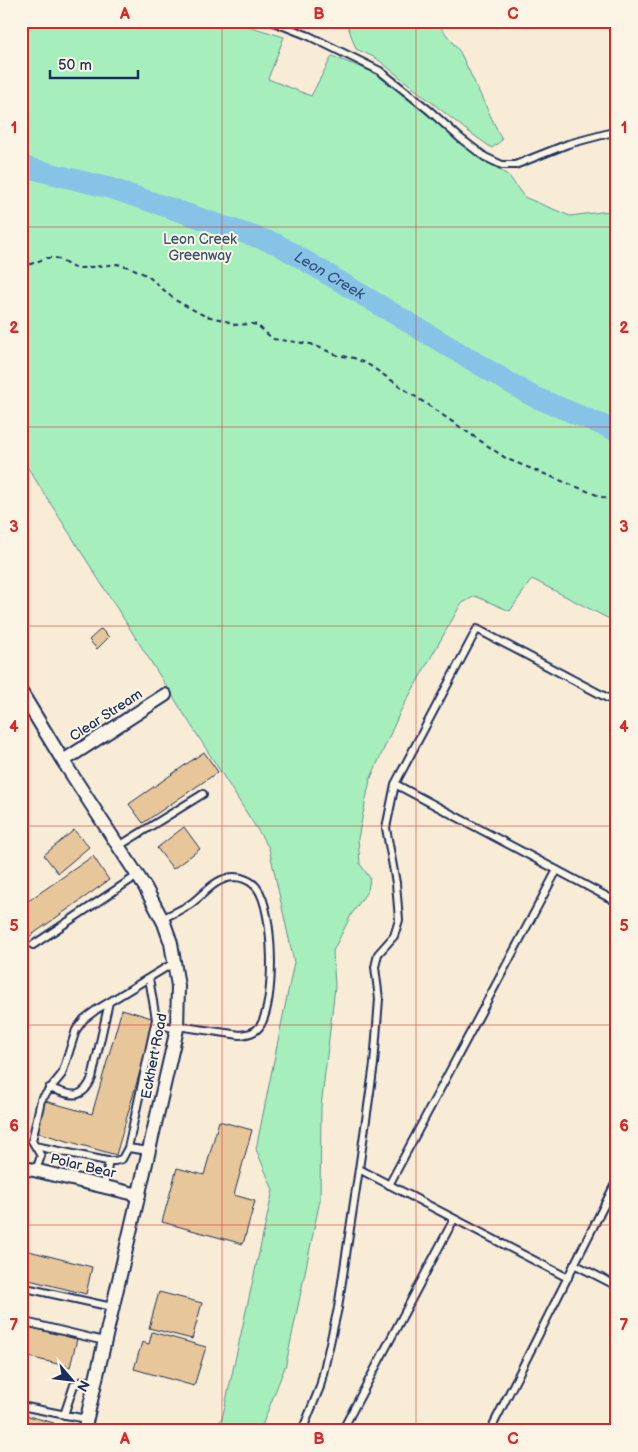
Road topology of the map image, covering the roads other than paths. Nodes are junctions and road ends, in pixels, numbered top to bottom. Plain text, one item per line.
1 (271, 21) edge
2 (617, 131) edge
3 (21, 692) edge
4 (165, 695) dead end
5 (617, 703) edge
6 (64, 761) junction
7 (395, 784) junction
8 (203, 794) dead end
9 (119, 846) junction
10 (557, 870) junction
11 (138, 875) junction
12 (617, 902) edge
13 (162, 919) junction
14 (32, 945) dead end
15 (175, 962) junction
16 (149, 978) junction
17 (109, 1002) junction
18 (156, 1019) junction
19 (177, 1027) junction
20 (49, 1088) junction
21 (35, 1146) junction
22 (128, 1148) junction
23 (149, 1151) junction
24 (109, 1161) junction
25 (21, 1167) edge
26 (359, 1169) junction
27 (36, 1170) junction
28 (617, 1180) edge
29 (389, 1185) junction
30 (104, 1186) junction
31 (138, 1195) junction
32 (454, 1219) junction
33 (574, 1264) junction
34 (568, 1278) junction
35 (617, 1286) edge
36 (21, 1287) edge
37 (112, 1307) junction
38 (21, 1321) edge
39 (104, 1341) junction
40 (95, 1382) junction
41 (21, 1406) edge
42 (64, 1414) junction
43 (85, 1425) edge
44 (302, 1431) edge
45 (342, 1431) edge
46 (490, 1431) edge

1 - 2 lane
3 - 6 street, Eckhert Road
4 - 6 street, Clear Stream
5 - 7 lane
6 - 9 street, Eckhert Road
7 - 10 lane
7 - 26 lane
8 - 9 lane
9 - 11 street, Eckhert Road
10 - 12 lane
10 - 29 lane
11 - 13 street, Eckhert Road
11 - 14 lane
13 - 15 street, Eckhert Road
13 - 19 lane
15 - 16 lane
15 - 19 street, Eckhert Road
16 - 17 lane
16 - 18 lane
17 - 20 lane
17 - 20 lane
18 - 19 lane
18 - 22 lane
19 - 23 street, Eckhert Road
20 - 21 lane
21 - 24 lane
21 - 27 lane
22 - 23 lane
22 - 24 lane
23 - 31 street, Eckhert Road
24 - 30 lane
25 - 27 street, Polar Bear
26 - 29 lane
26 - 44 lane
27 - 30 street, Polar Bear
28 - 33 lane
29 - 32 lane
30 - 31 street, Polar Bear
31 - 37 street, Eckhert Road
32 - 34 lane
32 - 45 lane
33 - 34 lane
33 - 35 lane
34 - 46 lane
36 - 37 lane
37 - 39 street, Eckhert Road
38 - 39 lane
39 - 40 street, Eckhert Road
40 - 42 lane
40 - 43 street, Eckhert Road
41 - 42 lane
42 - 43 lane

